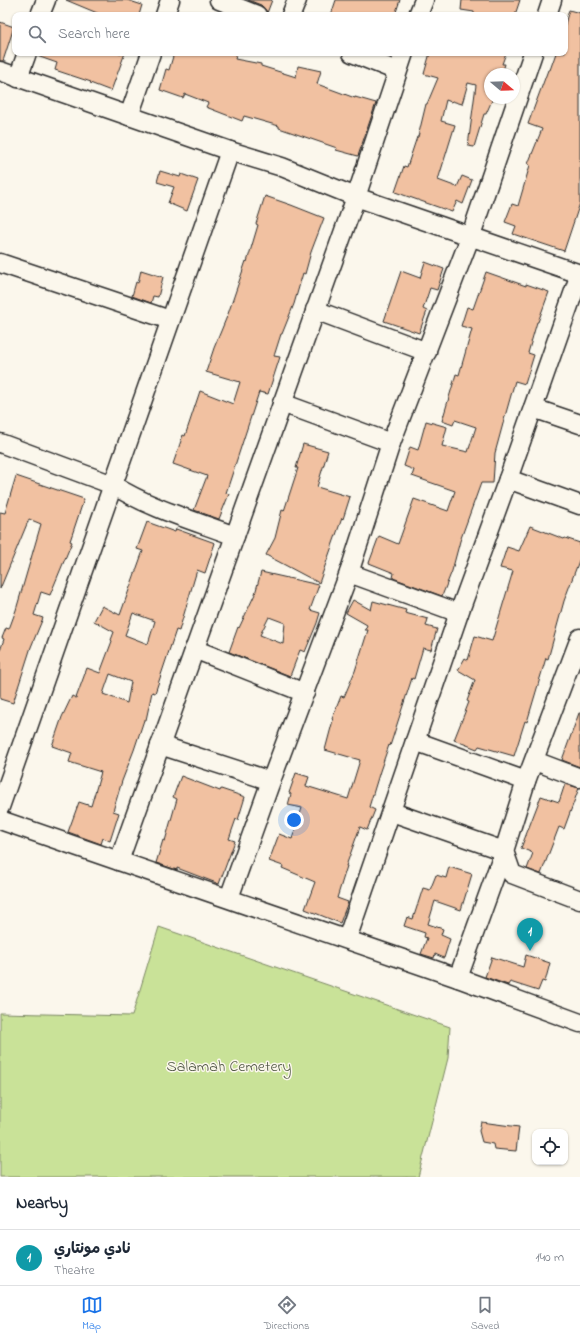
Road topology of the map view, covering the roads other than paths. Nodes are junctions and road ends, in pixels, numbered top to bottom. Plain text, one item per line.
1 (46, 0) edge
2 (170, 0) edge
3 (219, 0) edge
4 (296, 0) edge
5 (424, 0) edge
6 (552, 0) edge
7 (41, 12) edge
8 (165, 12) edge
9 (249, 12) edge
10 (292, 12) edge
11 (419, 12) edge
12 (548, 12) edge
13 (26, 56) edge
14 (150, 56) edge
15 (360, 56) edge
16 (403, 56) edge
17 (533, 56) edge
18 (0, 71) edge
19 (397, 71) junction
20 (18, 78) junction
21 (130, 116) junction
22 (230, 151) junction
23 (356, 197) junction
24 (471, 235) junction
25 (0, 263) edge
26 (580, 274) edge
27 (315, 310) junction
28 (170, 320) junction
29 (427, 352) junction
30 (282, 403) junction
31 (533, 408) junction
32 (580, 424) edge
33 (0, 443) edge
34 (391, 443) junction
35 (508, 479) junction
36 (113, 485) junction
37 (580, 505) edge
38 (235, 536) junction
39 (349, 573) junction
40 (459, 613) junction
41 (579, 644) edge
42 (194, 649) junction
43 (305, 693) junction
44 (414, 741) junction
45 (160, 745) junction
46 (535, 761) junction
47 (580, 778) edge
48 (271, 781) junction
49 (526, 781) junction
50 (0, 807) edge
51 (392, 812) junction
52 (0, 820) edge
53 (504, 852) junction
54 (119, 861) junction
55 (229, 898) junction
56 (580, 900) edge
57 (347, 939) junction
58 (458, 978) junction
59 (580, 1023) edge

1 - 7 street
2 - 8 street
3 - 9 street
4 - 10 street
5 - 11 street
6 - 12 street
13 - 20 street
14 - 21 street
15 - 19 street
16 - 19 street
17 - 24 street
18 - 20 street
19 - 23 street
20 - 21 street
21 - 22 street
22 - 23 street
22 - 28 street
23 - 24 street
23 - 27 street
24 - 26 street
24 - 29 street
25 - 28 street
26 - 31 street
27 - 29 street
27 - 30 street
28 - 36 street
29 - 34 street
30 - 34 street
30 - 38 street
31 - 32 street
31 - 35 street
33 - 36 street
34 - 39 street
35 - 37 street
35 - 40 street
36 - 38 street
36 - 50 street
38 - 42 street
39 - 40 street
39 - 43 street
40 - 44 street
41 - 46 street
42 - 43 street
42 - 45 street
43 - 48 street
44 - 49 street
44 - 51 street
45 - 48 street
45 - 54 street
46 - 47 street
46 - 49 street
48 - 55 street
49 - 53 street
51 - 53 street
51 - 57 street
52 - 54 street
53 - 56 street
53 - 58 street
54 - 55 street
55 - 57 street
57 - 58 street
58 - 59 street

